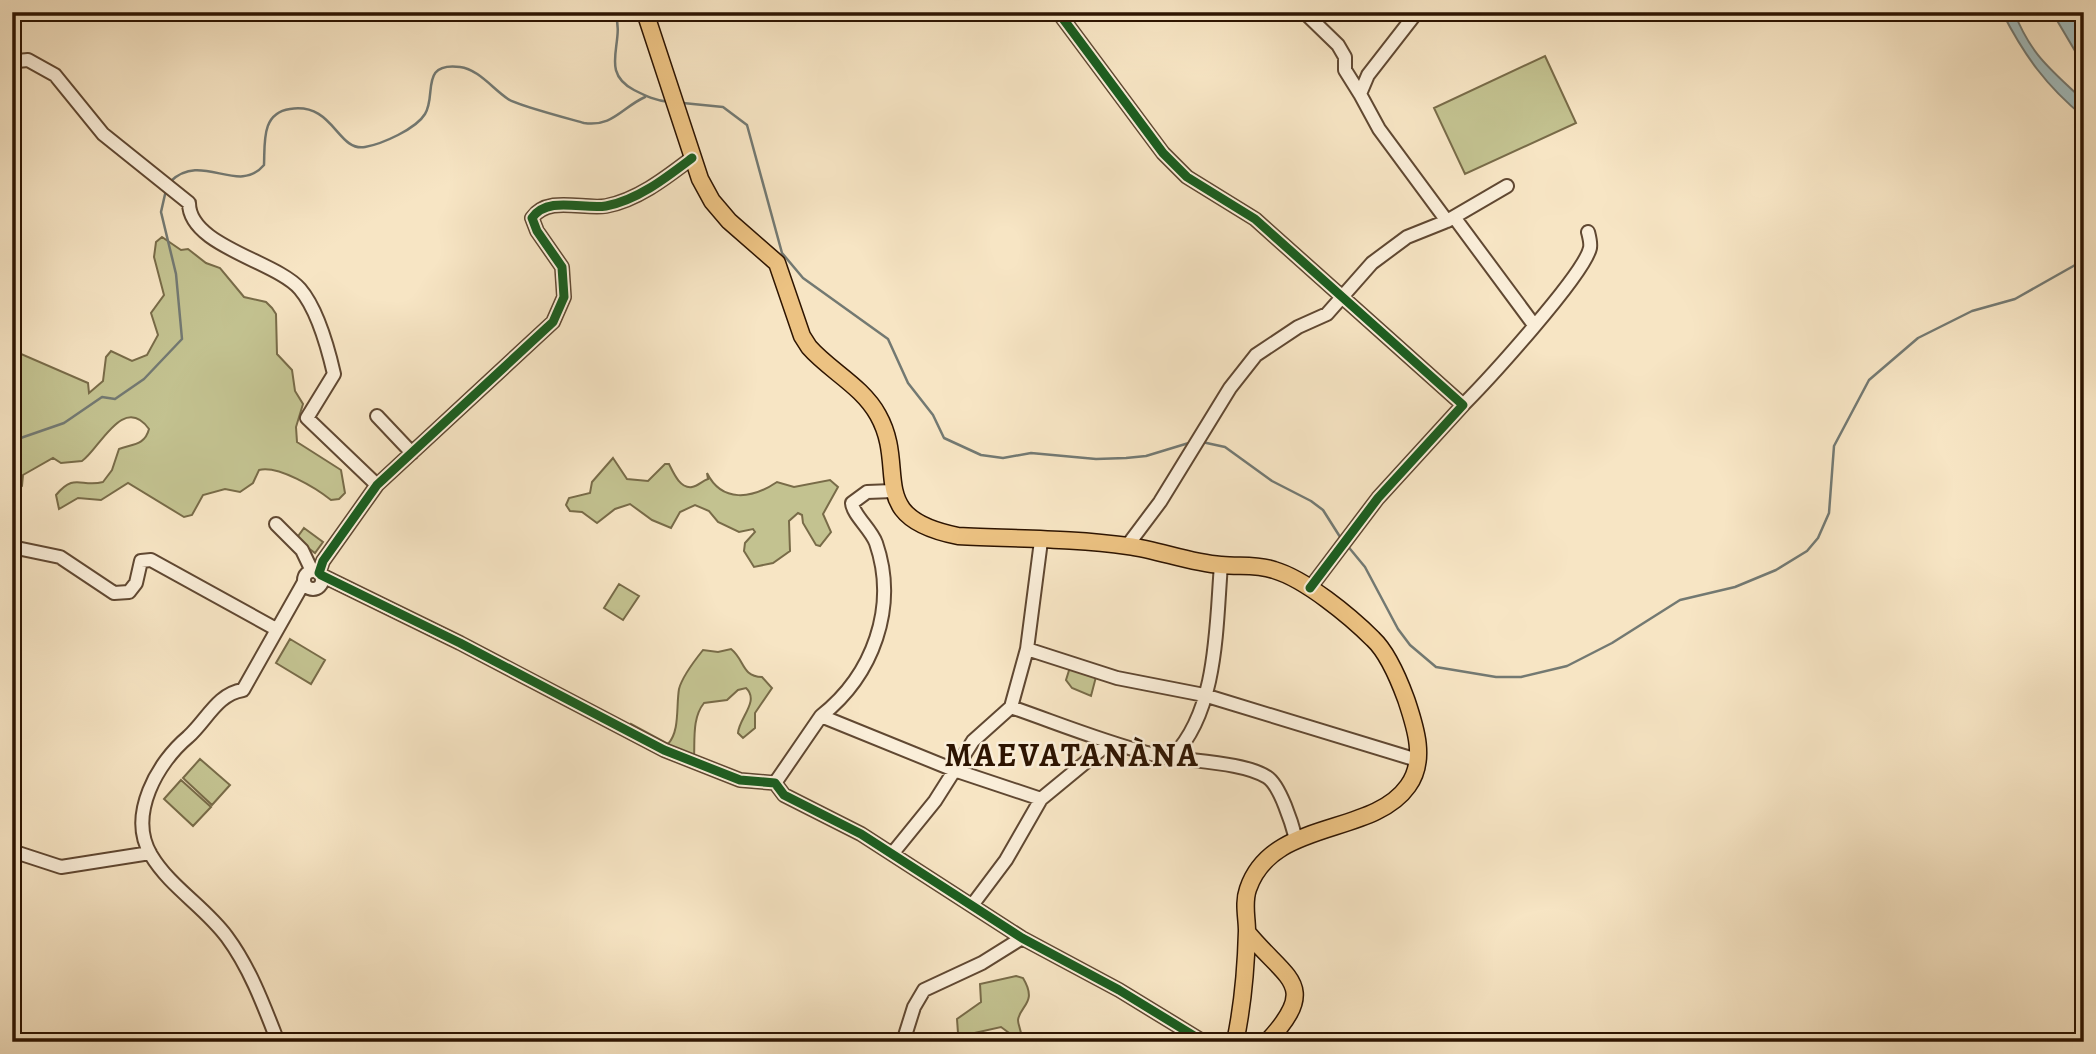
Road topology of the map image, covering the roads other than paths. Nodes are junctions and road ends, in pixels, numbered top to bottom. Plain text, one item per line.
1 (645, 12) edge
2 (1058, 12) edge
3 (1304, 12) edge
4 (1418, 12) edge
5 (12, 65) edge
6 (1360, 94) junction
7 (692, 158) junction
8 (1507, 186) dead end
9 (1450, 219) junction
10 (1588, 232) dead end
11 (1342, 297) junction
12 (1534, 325) junction
13 (1463, 405) junction
14 (377, 416) dead end
15 (412, 453) junction
16 (377, 485) junction
17 (893, 491) junction
18 (276, 524) dead end
19 (1041, 541) junction
20 (1127, 545) junction
21 (12, 547) edge
22 (1221, 565) junction
23 (312, 580) junction
24 (1310, 588) junction
25 (276, 629) junction
26 (1027, 649) junction
27 (1204, 695) junction
28 (1011, 707) junction
29 (821, 716) junction
30 (1109, 743) junction
31 (1173, 756) junction
32 (1417, 760) junction
33 (954, 770) junction
34 (775, 783) junction
35 (1041, 799) junction
36 (1296, 839) junction
37 (12, 851) edge
38 (150, 853) junction
39 (892, 854) junction
40 (973, 904) junction
41 (1247, 932) junction
42 (1022, 938) junction
43 (278, 1042) edge
44 (903, 1042) edge
45 (1204, 1042) edge
46 (1235, 1042) edge
47 (1267, 1042) edge

1 - 7 main road
2 - 11 street
3 - 6 street
4 - 6 street
5 - 16 street
6 - 9 street
7 - 15 street
7 - 17 main road
8 - 9 street
9 - 11 street
9 - 12 street
10 - 12 street
11 - 13 street
11 - 20 street
12 - 13 street
13 - 24 street
14 - 15 street
15 - 16 street
16 - 23 street
17 - 19 main road
17 - 29 street
18 - 23 street
19 - 20 main road
19 - 26 street
20 - 22 main road
21 - 25 street
22 - 24 main road
22 - 27 street
23 - 25 street
23 - 34 street
24 - 32 main road
25 - 38 street
26 - 27 street
26 - 28 street
27 - 31 street
27 - 32 street
28 - 30 street
28 - 33 street
29 - 33 street
29 - 34 street
30 - 31 street
30 - 35 street
31 - 36 street
32 - 36 main road
33 - 35 street
33 - 39 street
34 - 39 street
35 - 40 street
36 - 41 main road
37 - 38 street
38 - 43 street
39 - 40 street
40 - 42 street
41 - 46 main road
41 - 47 main road
42 - 44 street
42 - 45 street

